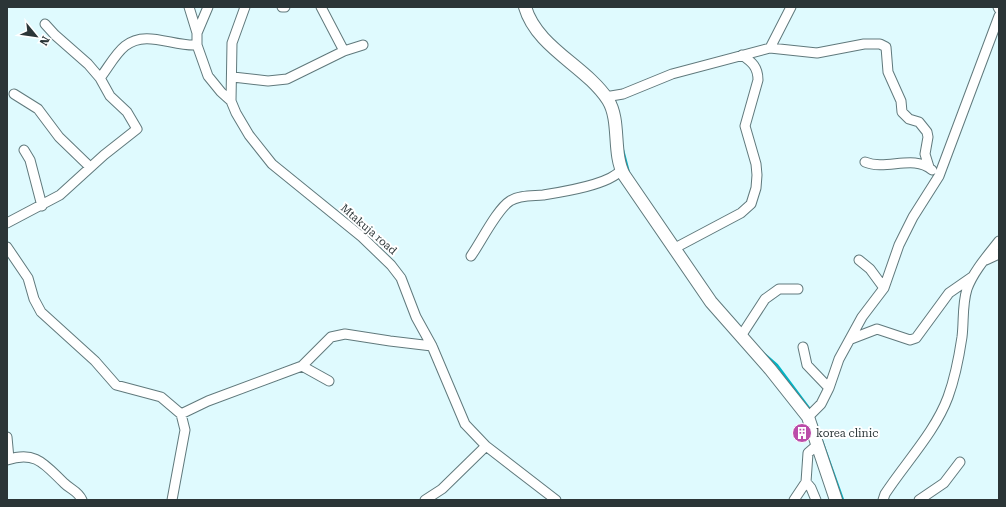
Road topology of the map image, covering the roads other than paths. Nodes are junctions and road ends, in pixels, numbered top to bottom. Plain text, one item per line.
1 (189, 7) edge
2 (208, 7) edge
3 (245, 7) edge
4 (321, 7) edge
5 (525, 7) edge
6 (791, 7) edge
7 (999, 16) edge
8 (45, 24) dead end
9 (197, 33) junction
10 (197, 45) junction
11 (363, 45) dead end
12 (770, 48) junction
13 (344, 51) junction
14 (742, 55) junction
15 (232, 77) junction
16 (100, 78) junction
17 (14, 94) dead end
18 (605, 97) junction
19 (231, 101) junction
20 (24, 150) dead end
21 (865, 162) dead end
22 (90, 167) junction
23 (929, 167) junction
24 (621, 170) junction
25 (939, 176) junction
26 (42, 206) junction
27 (7, 223) edge
28 (999, 241) edge
29 (7, 247) edge
30 (675, 248) junction
31 (999, 254) edge
32 (471, 256) dead end
33 (859, 260) dead end
34 (986, 260) junction
35 (972, 277) junction
36 (884, 288) junction
37 (798, 289) dead end
38 (741, 336) junction
39 (851, 339) junction
40 (432, 346) junction
41 (803, 347) dead end
42 (302, 366) junction
43 (329, 381) dead end
44 (829, 388) junction
45 (181, 414) junction
46 (808, 418) junction
47 (7, 437) edge
48 (486, 446) junction
49 (816, 446) junction
50 (8, 459) edge
51 (960, 462) dead end
52 (806, 482) junction
53 (82, 500) edge
54 (172, 500) edge
55 (426, 500) edge
56 (556, 500) edge
57 (794, 500) edge
58 (816, 500) edge
59 (836, 500) edge
60 (883, 500) edge
61 (920, 500) edge

1 - 9 street
2 - 9 street
3 - 15 street, Mtakuja road
4 - 13 street
5 - 18 street
6 - 12 street
7 - 25 street
8 - 16 street
9 - 10 street
10 - 16 street
10 - 19 street
11 - 13 street
12 - 14 street
12 - 23 street
13 - 15 street
14 - 18 street
14 - 30 street
15 - 19 street, Mtakuja road
16 - 22 street
17 - 22 street
18 - 24 street
19 - 40 street, Mtakuja road
20 - 26 street
21 - 23 street
22 - 26 street
23 - 25 street
24 - 30 street
24 - 32 street
25 - 36 street
26 - 27 street
28 - 34 street
29 - 45 street
30 - 38 street
31 - 34 street
33 - 36 street
34 - 35 street
35 - 39 street
35 - 60 street
36 - 39 street
37 - 38 street
38 - 46 street
39 - 44 street
40 - 42 street
40 - 48 street, Mtakuja road
41 - 44 street
42 - 43 street
42 - 45 street
44 - 46 street
45 - 54 street
46 - 49 street
47 - 50 street
48 - 55 street
48 - 56 street, Mtakuja road
49 - 52 street
49 - 59 street
50 - 53 street
51 - 61 street
52 - 57 street
52 - 58 street

